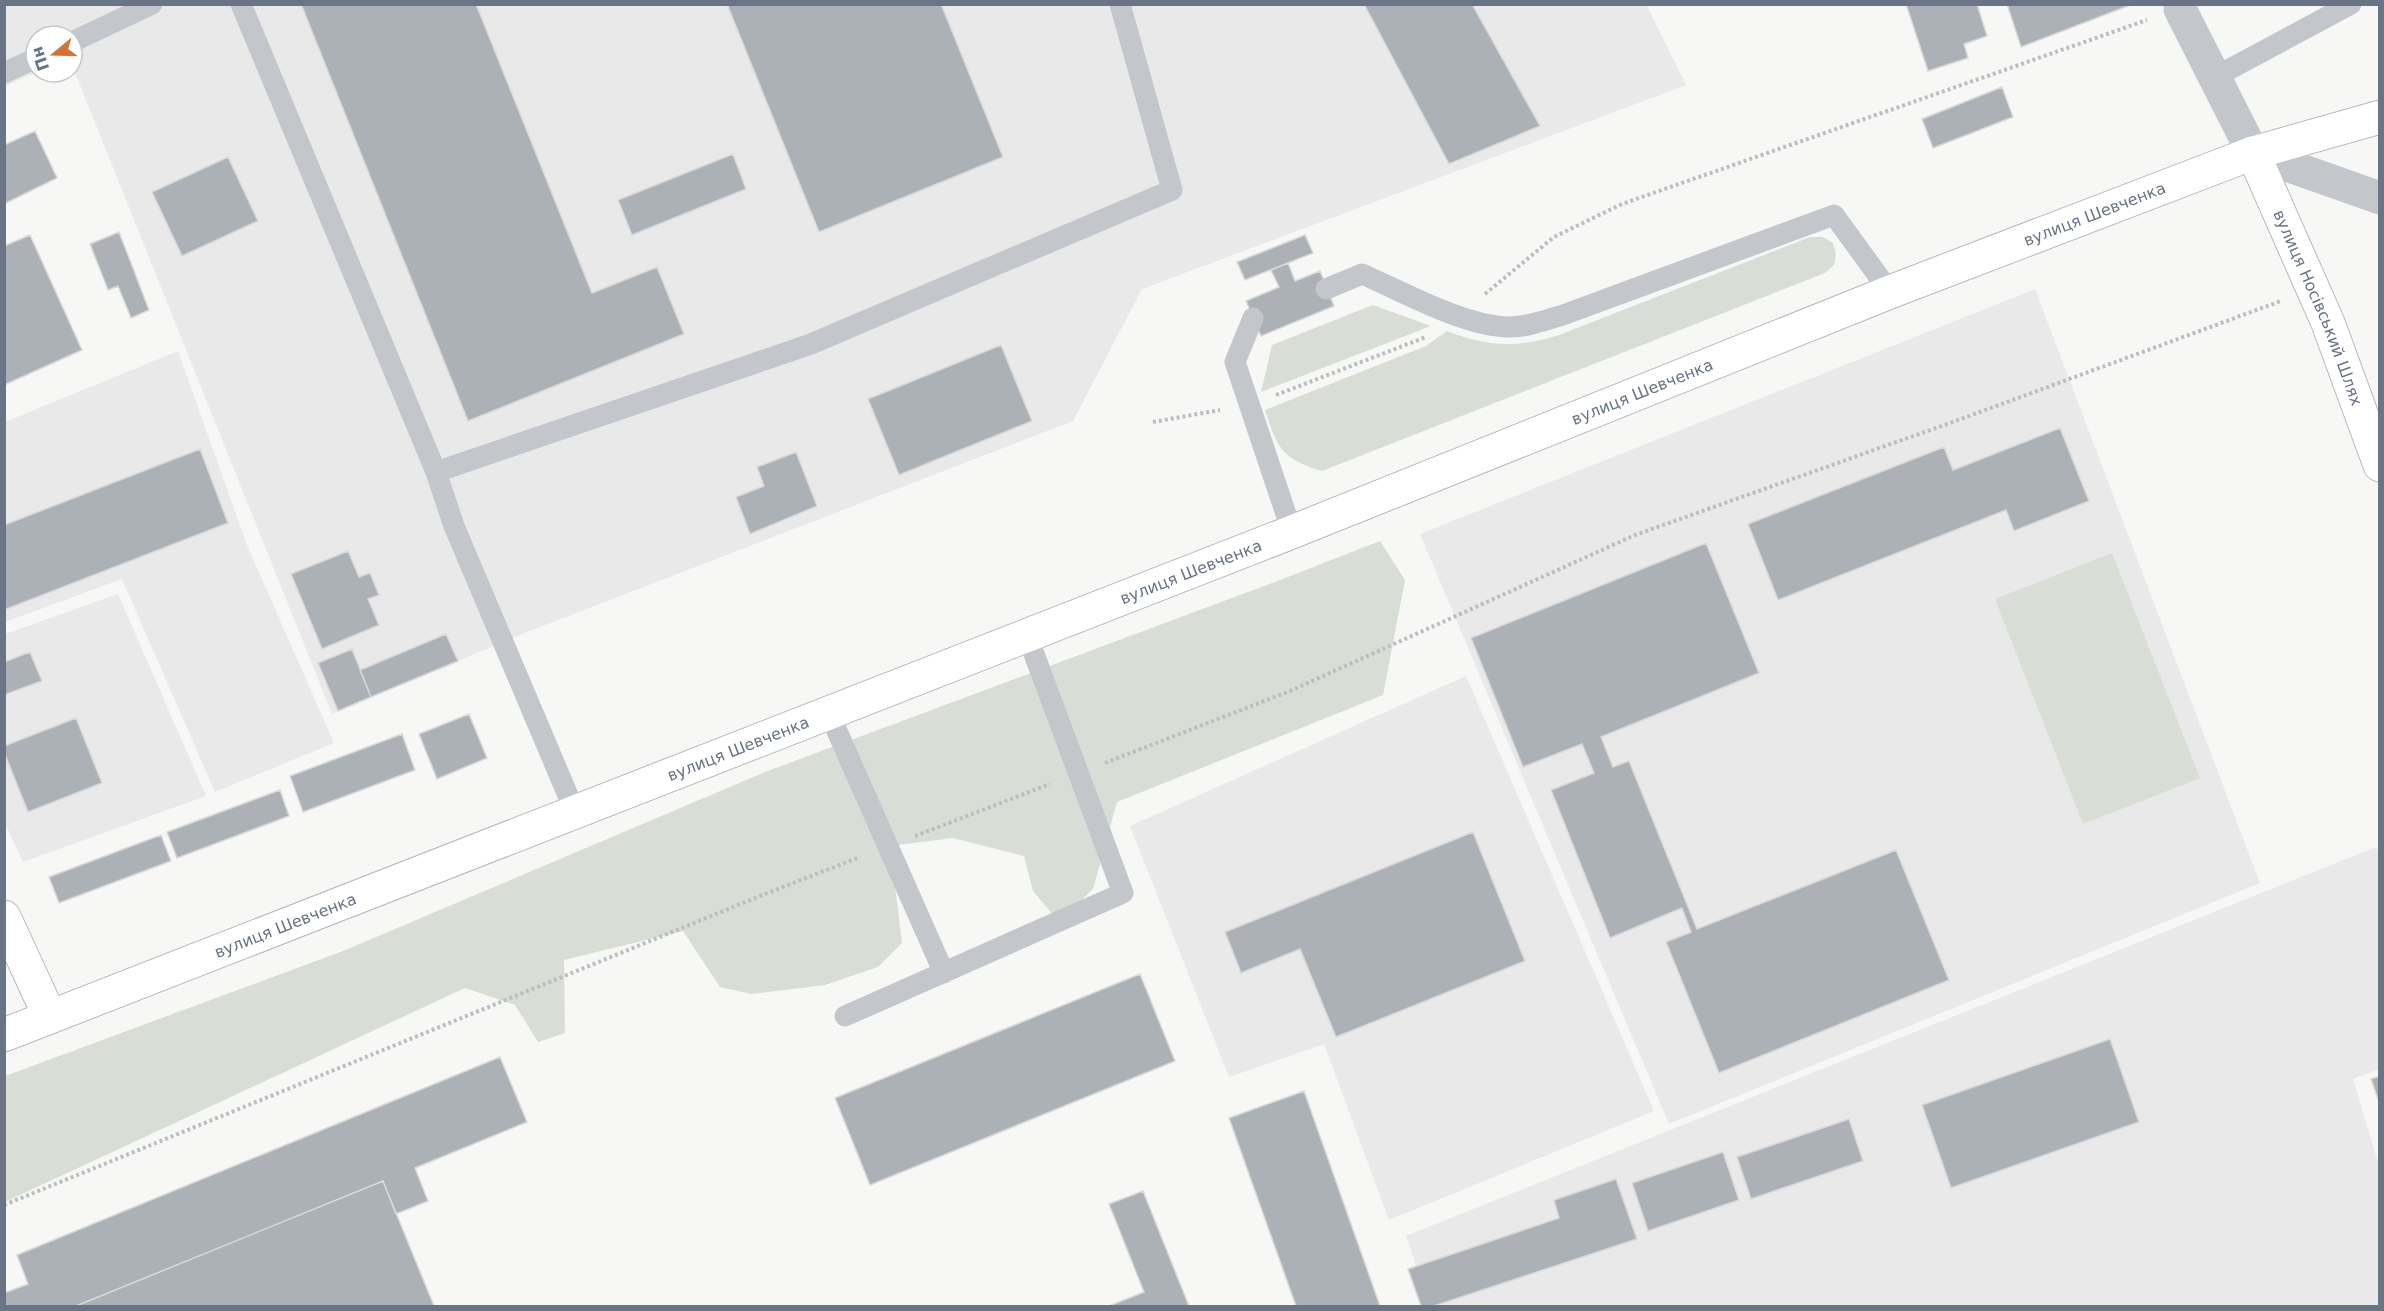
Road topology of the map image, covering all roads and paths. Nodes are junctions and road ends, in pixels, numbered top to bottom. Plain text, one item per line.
1 (152, 4) edge
2 (241, 4) edge
3 (1120, 4) edge
4 (2351, 4) edge
5 (2181, 7) edge
6 (84, 36) edge
7 (24, 64) edge
8 (4, 73) edge
9 (2215, 77) junction
10 (2379, 117) edge
11 (2253, 153) junction
12 (2379, 198) edge
13 (1326, 289) dead end
14 (2313, 289) junction
15 (1890, 292) junction
16 (1459, 316) junction
17 (1253, 318) dead end
18 (1250, 405) junction
19 (1153, 422) dead end
20 (2379, 465) edge
21 (436, 472) junction
22 (1292, 531) junction
23 (1028, 635) junction
24 (830, 713) junction
25 (1078, 773) junction
26 (575, 812) junction
27 (890, 846) junction
28 (4, 917) edge
29 (944, 972) junction
30 (845, 1016) dead end
31 (50, 1017) junction
32 (4, 1035) edge
33 (4, 1205) edge

1 - 6 lane
2 - 21 lane
3 - 21 lane
4 - 9 lane
5 - 9 street
5 - 16 path
7 - 8 lane
9 - 11 street
10 - 11 main road, вулиця Шевченка
11 - 12 street
11 - 14 main road, вулиця Носівський Шлях
11 - 15 main road, вулиця Шевченка
13 - 16 lane
14 - 20 main road, вулиця Носівський Шлях
14 - 25 path
15 - 16 lane
15 - 22 main road, вулиця Шевченка
16 - 18 path
17 - 18 lane
18 - 19 path
18 - 22 lane
21 - 26 lane
22 - 23 main road, вулиця Шевченка
23 - 24 main road, вулиця Шевченка
23 - 25 lane
24 - 26 main road, вулиця Шевченка
24 - 27 lane
25 - 27 path
25 - 29 lane
26 - 31 main road, вулиця Шевченка
27 - 29 lane
27 - 33 path
28 - 31 main road
29 - 30 lane
31 - 32 main road, вулиця Шевченка

